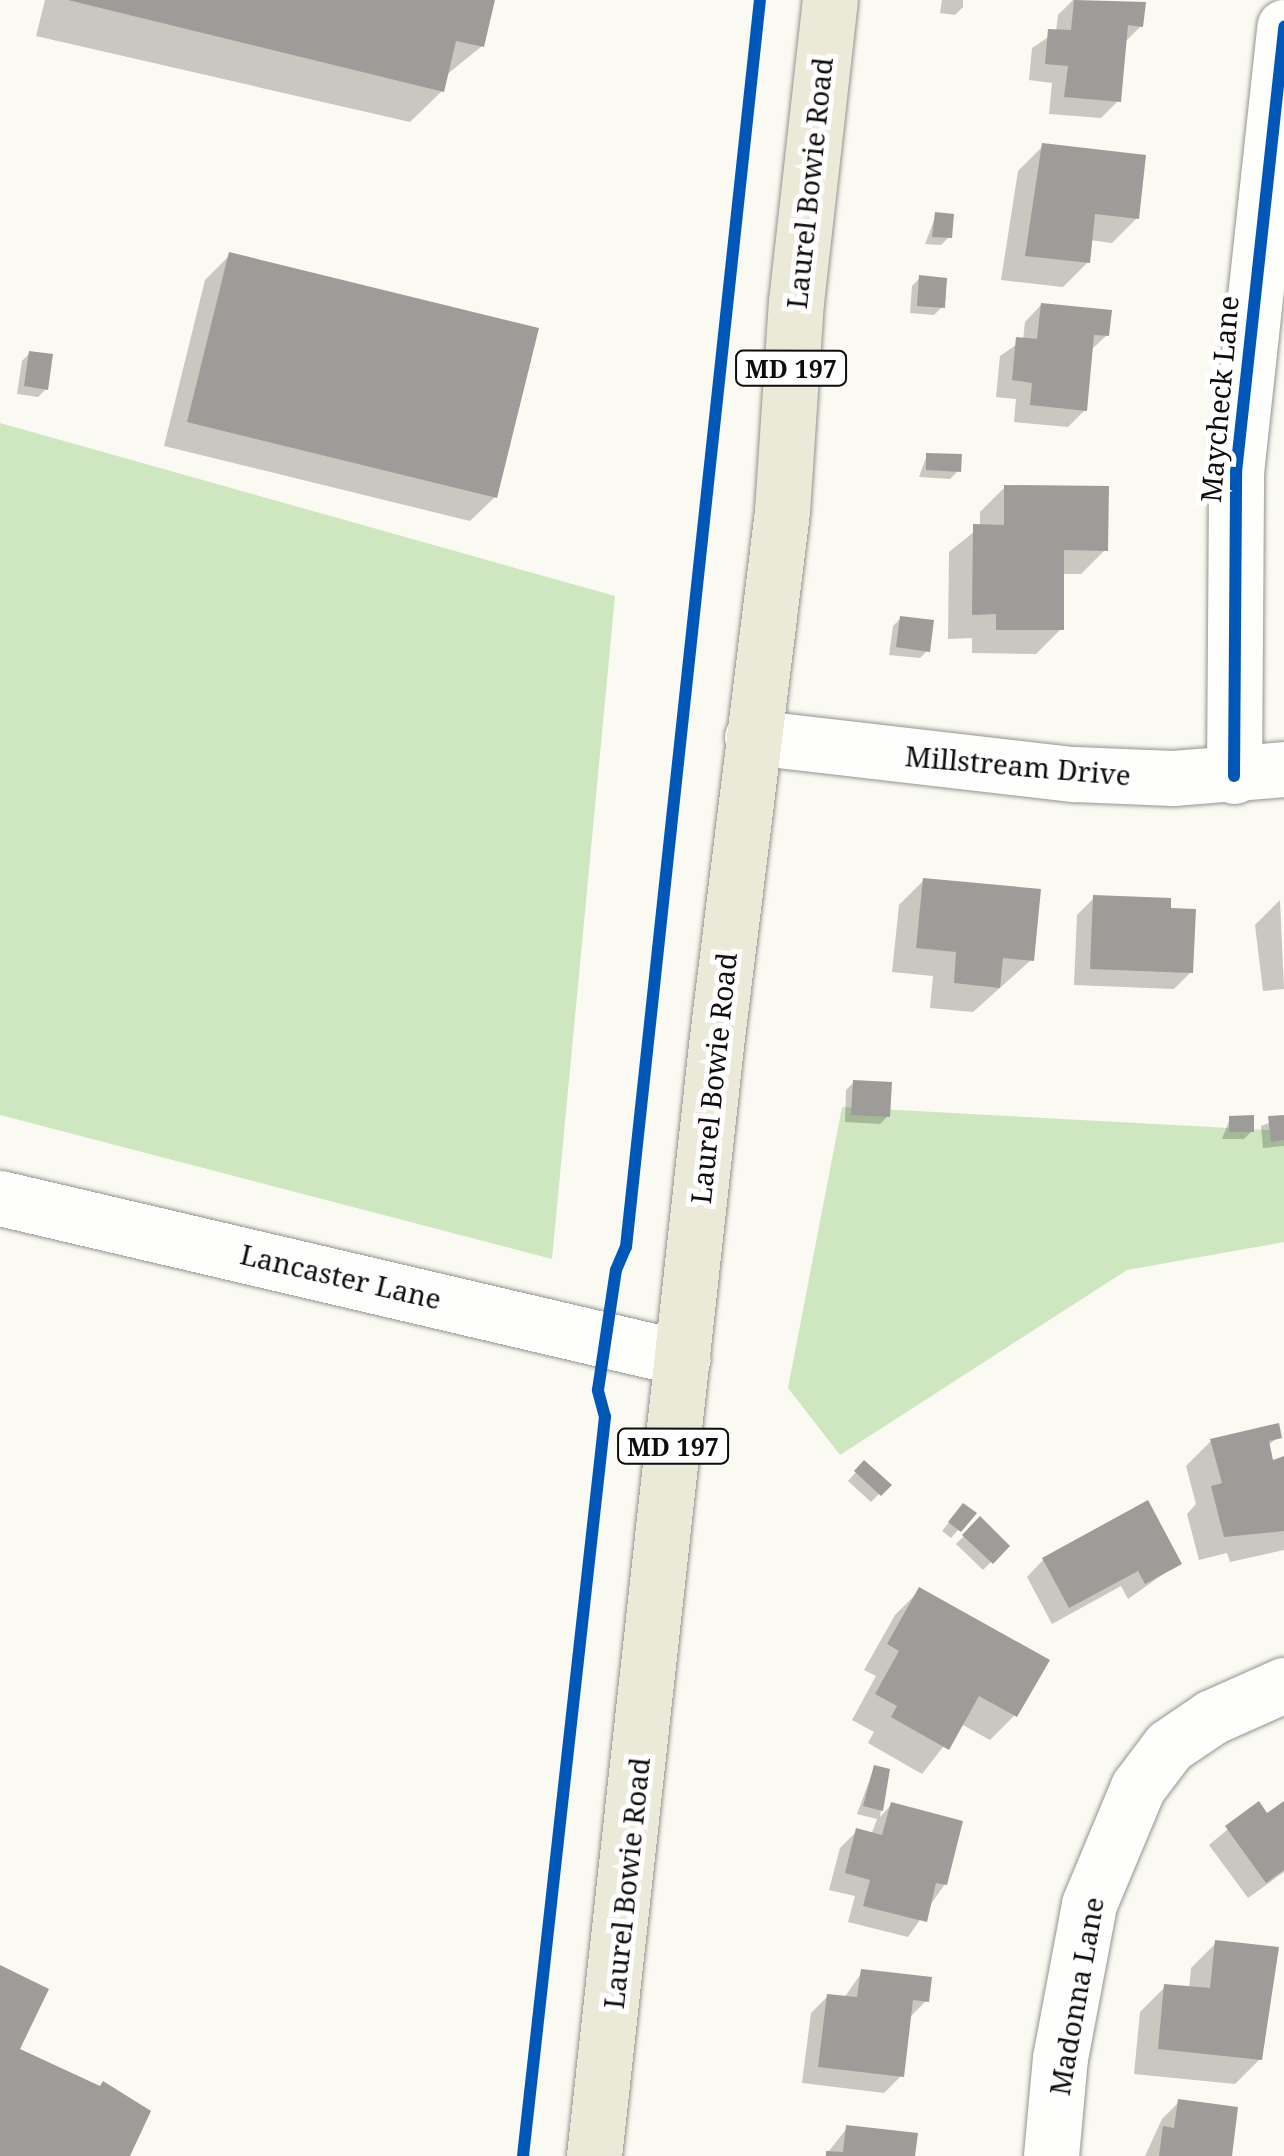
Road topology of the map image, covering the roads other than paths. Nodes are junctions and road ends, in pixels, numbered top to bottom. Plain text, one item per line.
1 (830, 0) edge
2 (1284, 27) edge
3 (752, 737) junction
4 (1259, 773) edge
5 (0, 1198) edge
6 (682, 1358) junction
7 (1284, 1685) edge
8 (594, 2156) edge
9 (1051, 2156) edge

1 - 3 main road, Laurel Bowie Road / MD 197
2 - 4 street, Maycheck Lane
3 - 4 street, Millstream Drive
3 - 6 main road, Laurel Bowie Road / MD 197
5 - 6 street, Lancaster Lane
6 - 8 main road, Laurel Bowie Road / MD 197
7 - 9 street, Madonna Lane

